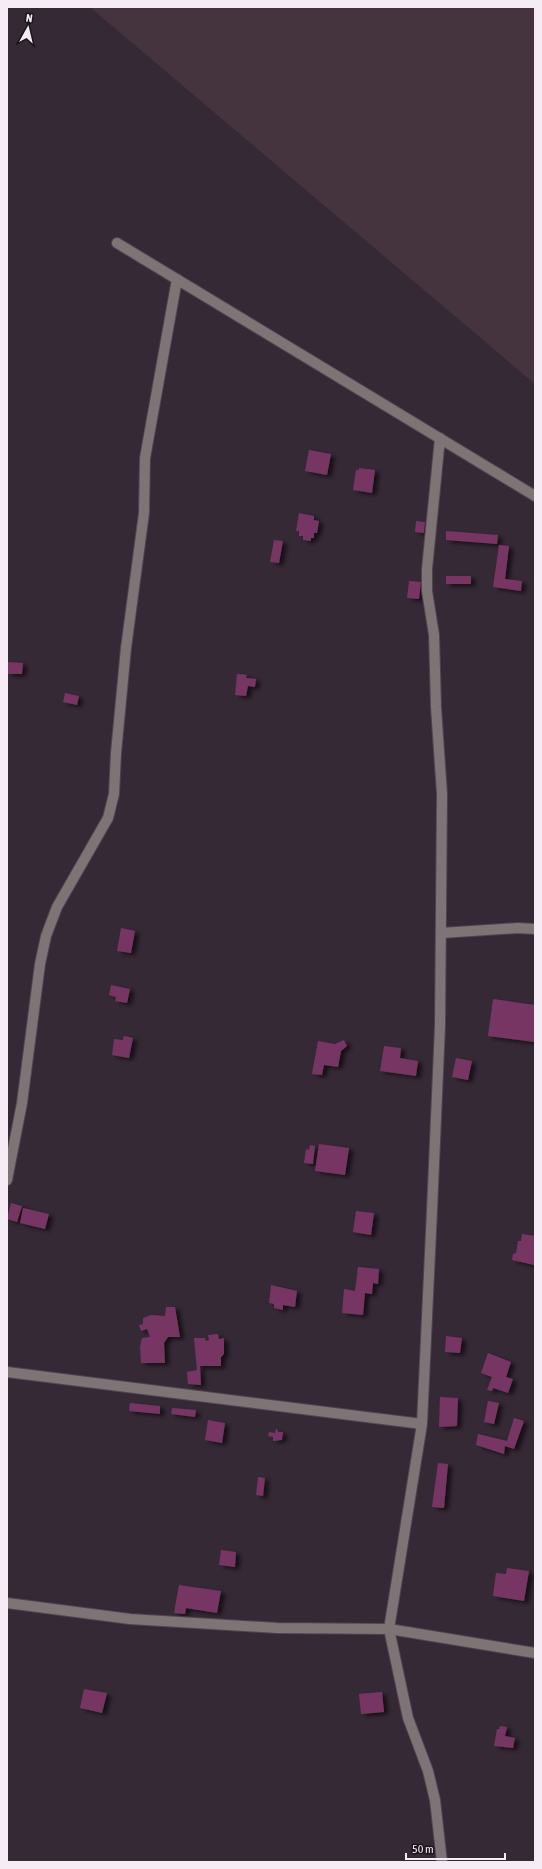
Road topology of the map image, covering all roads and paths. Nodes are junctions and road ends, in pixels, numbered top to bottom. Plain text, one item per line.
1 (117, 243) dead end
2 (177, 279) junction
3 (440, 438) junction
4 (535, 496) edge
5 (535, 929) edge
6 (441, 933) junction
7 (7, 1180) edge
8 (7, 1372) edge
9 (422, 1424) junction
10 (7, 1603) edge
11 (389, 1629) junction
12 (535, 1654) edge
13 (442, 1862) edge

1 - 2 street
2 - 3 street
2 - 7 street
3 - 4 street
3 - 6 street
5 - 6 street
6 - 9 street
8 - 9 street
9 - 11 street
10 - 11 street
11 - 12 street
11 - 13 street

